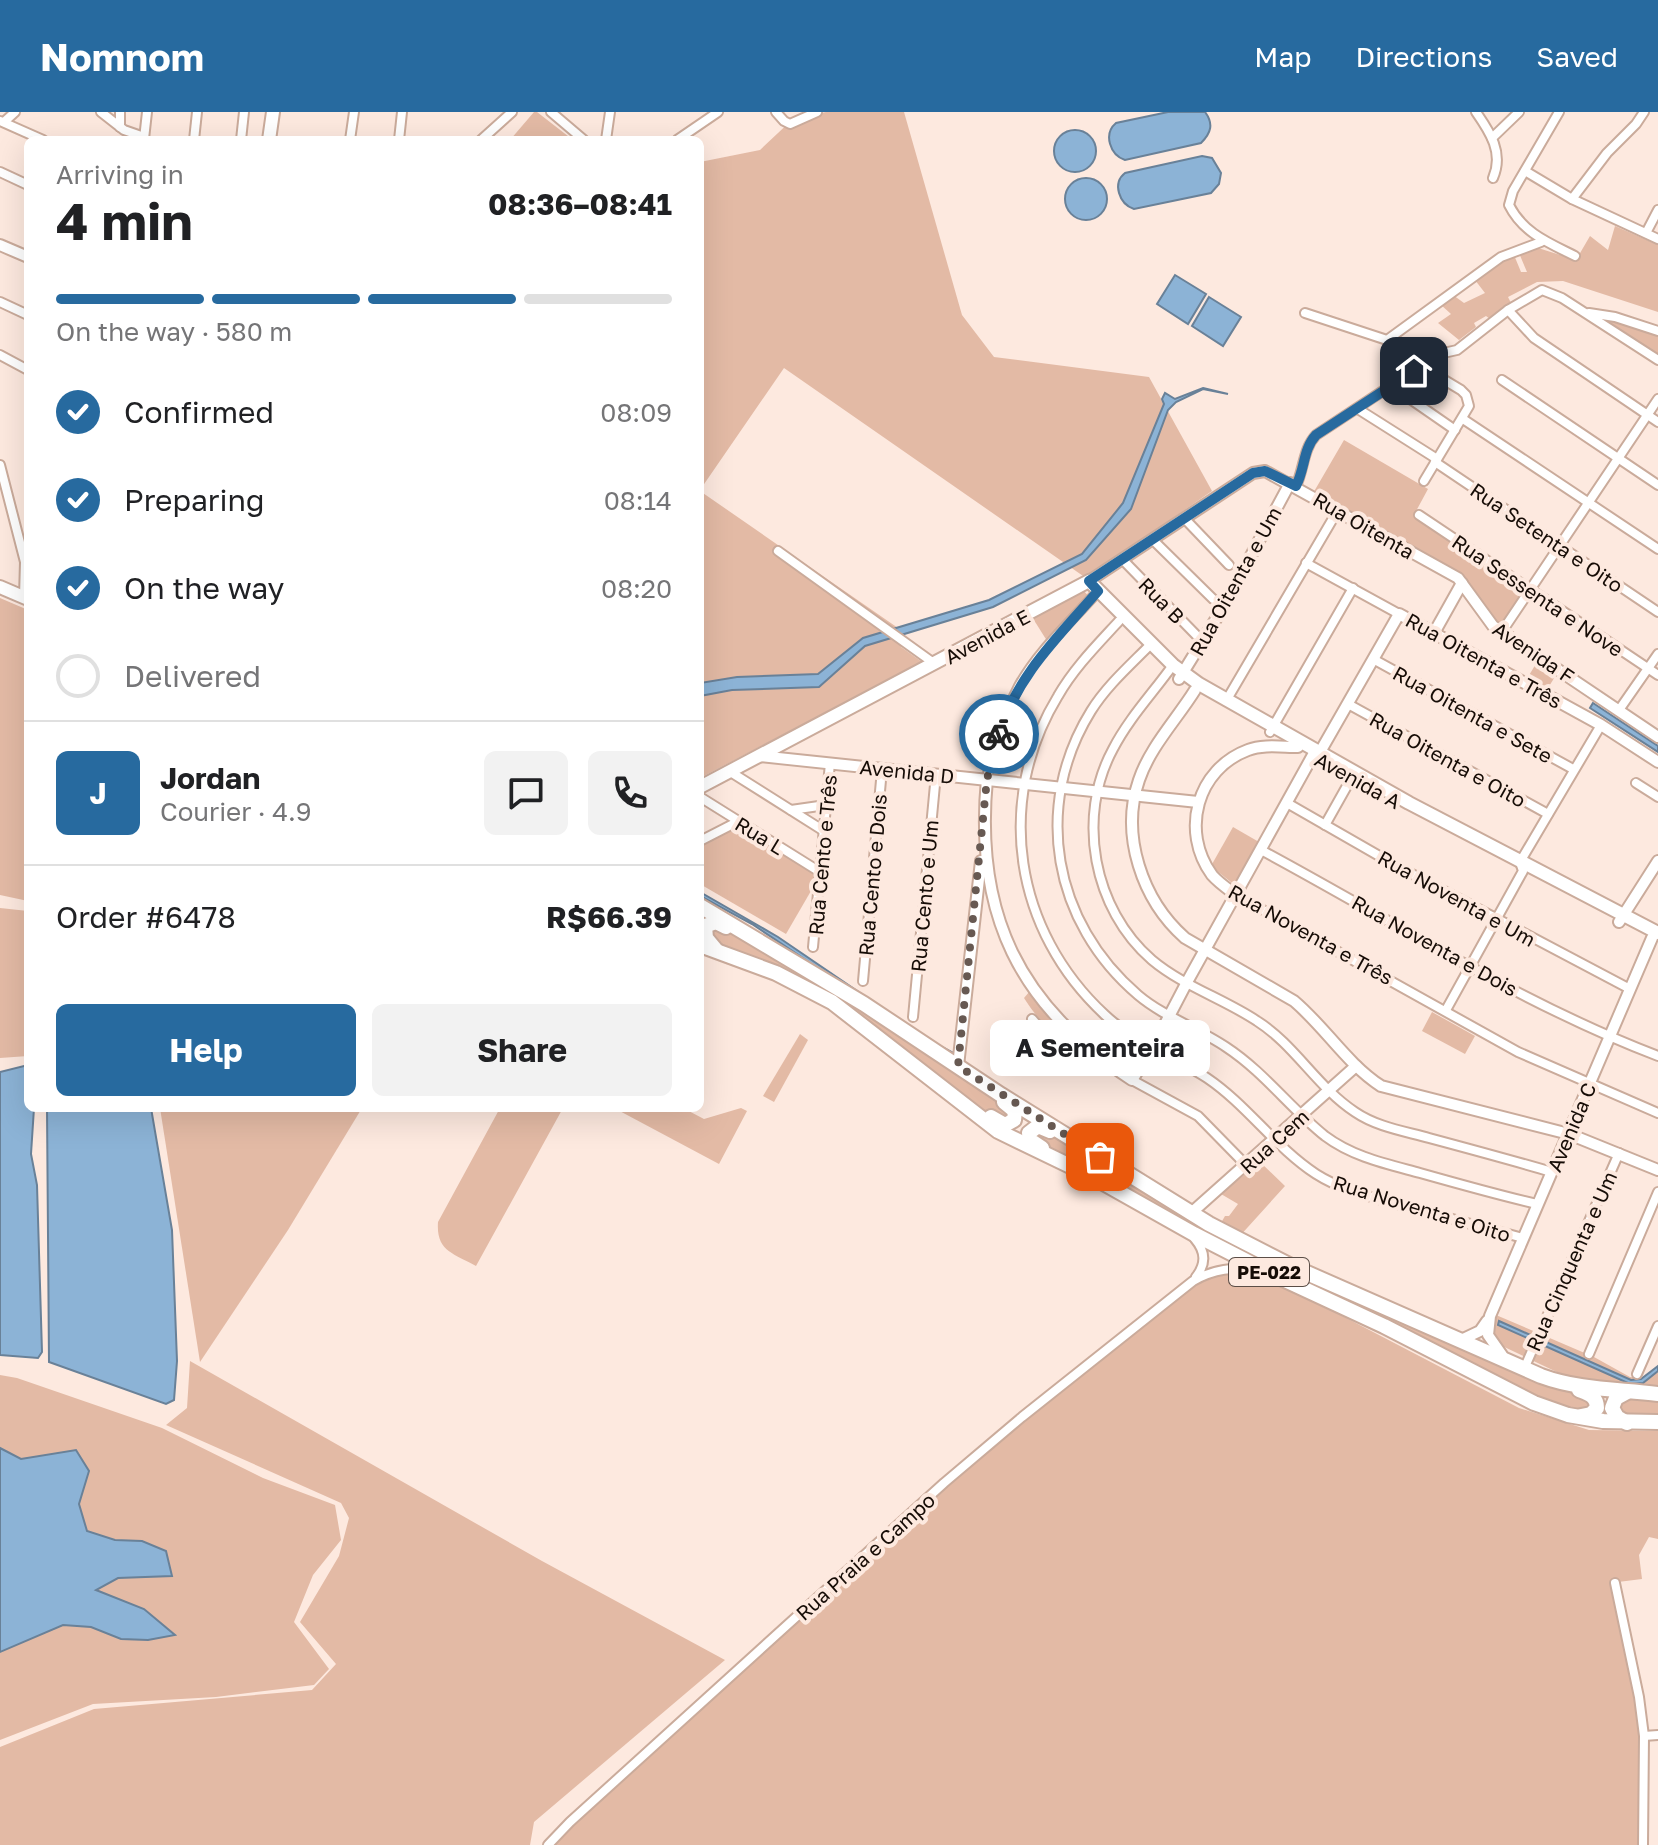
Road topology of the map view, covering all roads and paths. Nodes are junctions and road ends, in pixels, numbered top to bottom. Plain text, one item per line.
1 (15, 112) edge
2 (101, 112) edge
3 (120, 112) edge
4 (147, 112) edge
5 (197, 112) edge
6 (244, 112) edge
7 (273, 112) edge
8 (354, 112) edge
9 (402, 112) edge
10 (512, 112) edge
11 (551, 112) edge
12 (610, 112) edge
13 (718, 112) edge
14 (776, 112) edge
15 (817, 112) edge
16 (1476, 112) edge
17 (1519, 112) edge
18 (1559, 112) edge
19 (1644, 112) edge
20 (2, 122) edge
21 (120, 127) junction
22 (34, 136) edge
23 (140, 136) edge
24 (144, 136) edge
25 (194, 136) edge
26 (241, 136) edge
27 (270, 136) edge
28 (351, 136) edge
29 (399, 136) edge
30 (485, 136) edge
31 (579, 136) edge
32 (608, 136) edge
33 (683, 136) edge
34 (1492, 138) junction
35 (1525, 171) junction
36 (0, 172) edge
37 (1493, 178) dead end
38 (24, 183) edge
39 (1572, 199) junction
40 (1658, 210) edge
41 (1646, 233) junction
42 (1658, 239) edge
43 (1541, 242) junction
44 (0, 245) edge
45 (24, 255) edge
46 (1575, 256) dead end
47 (0, 302) edge
48 (1508, 310) junction
49 (24, 313) edge
50 (1305, 313) dead end
51 (1587, 313) junction
52 (1658, 331) edge
53 (0, 355) edge
54 (1658, 360) edge
55 (1421, 366) junction
56 (24, 370) edge
57 (1502, 380) dead end
58 (1390, 385) junction
59 (1658, 399) edge
60 (1358, 409) junction
61 (1647, 414) junction
62 (1463, 419) junction
63 (1658, 422) edge
64 (1455, 430) junction
65 (1617, 458) junction
66 (1436, 460) junction
67 (0, 465) edge
68 (1265, 471) joint
69 (1424, 481) dead end
70 (1293, 485) junction
71 (1658, 485) edge
72 (1589, 502) junction
73 (1338, 510) junction
74 (1419, 515) dead end
75 (1184, 518) junction
76 (1152, 539) junction
77 (1560, 544) junction
78 (1658, 549) edge
79 (778, 551) dead end
80 (24, 558) edge
81 (1122, 559) junction
82 (1306, 563) junction
83 (1229, 565) dead end
84 (1462, 583) junction
85 (0, 587) edge
86 (1353, 588) junction
87 (1091, 589) junction
88 (1531, 590) junction
89 (24, 597) edge
90 (1224, 606) junction
91 (1658, 612) edge
92 (1399, 614) junction
93 (1119, 621) junction
94 (1434, 633) junction
95 (1501, 633) junction
96 (1202, 641) junction
97 (1147, 648) junction
98 (1658, 654) edge
99 (1373, 659) junction
100 (935, 664) junction
101 (1648, 669) junction
102 (1176, 672) junction
103 (1658, 675) edge
104 (1195, 690) junction
105 (1226, 701) junction
106 (1348, 704) junction
107 (1619, 710) junction
108 (1601, 725) junction
109 (1271, 729) junction
110 (1658, 737) edge
111 (1298, 747) junction
112 (1316, 754) junction
113 (759, 756) junction
114 (1658, 762) edge
115 (830, 763) junction
116 (882, 769) junction
117 (1573, 769) junction
118 (729, 771) junction
119 (936, 774) junction
120 (1352, 777) junction
121 (987, 779) junction
122 (1023, 783) junction
123 (1636, 783) dead end
124 (704, 785) edge
125 (1060, 787) junction
126 (1097, 791) junction
127 (1135, 795) junction
128 (1658, 797) edge
129 (704, 800) edge
130 (1198, 802) junction
131 (1287, 803) junction
132 (826, 805) junction
133 (790, 810) junction
134 (1548, 814) junction
135 (737, 822) junction
136 (1325, 825) junction
137 (824, 831) junction
138 (984, 831) junction
139 (704, 839) edge
140 (1261, 850) junction
141 (1658, 861) edge
142 (1521, 867) junction
143 (820, 872) junction
144 (1236, 895) junction
145 (704, 908) edge
146 (1620, 918) junction
147 (1497, 919) junction
148 (1656, 933) edge
149 (704, 946) edge
150 (813, 947) dead end
151 (1205, 950) junction
152 (717, 951) junction
153 (800, 965) junction
154 (1471, 966) junction
155 (863, 981) dead end
156 (1187, 982) junction
157 (1630, 989) junction
158 (1446, 1010) junction
159 (1169, 1015) junction
160 (913, 1017) dead end
161 (1032, 1019) dead end
162 (1000, 1030) dead end
163 (914, 1036) junction
164 (1610, 1038) junction
165 (1056, 1043) junction
166 (1152, 1049) junction
167 (1658, 1056) edge
168 (1098, 1057) junction
169 (958, 1066) junction
170 (1356, 1066) junction
171 (921, 1068) junction
172 (1132, 1080) junction
173 (1590, 1084) junction
174 (1330, 1091) junction
175 (1658, 1113) edge
176 (1302, 1116) junction
177 (1569, 1134) junction
178 (1275, 1139) junction
179 (1619, 1153) junction
180 (1246, 1165) junction
181 (1658, 1170) edge
182 (1124, 1172) junction
183 (1552, 1172) junction
184 (1091, 1176) junction
185 (1658, 1192) edge
186 (1537, 1204) junction
187 (1185, 1220) junction
188 (1523, 1238) junction
189 (1270, 1273) junction
190 (1193, 1281) junction
191 (1490, 1316) junction
192 (1658, 1326) edge
193 (1461, 1340) junction
194 (1589, 1354) dead end
195 (1506, 1360) junction
196 (1524, 1369) junction
197 (1637, 1374) dead end
198 (1567, 1384) junction
199 (1628, 1392) junction
200 (1658, 1394) edge
201 (1577, 1417) junction
202 (1658, 1422) edge
203 (1627, 1423) junction
204 (1615, 1583) dead end
205 (1658, 1735) edge
206 (1644, 1736) junction
207 (548, 1845) edge
208 (1643, 1845) edge

1 - 20 street
2 - 21 street
3 - 21 street
4 - 24 street
5 - 25 street
6 - 26 street
7 - 27 main road
8 - 28 street
9 - 29 street
10 - 30 street
11 - 31 street
12 - 32 street
13 - 33 street
14 - 15 street
16 - 34 street
17 - 34 street
18 - 35 street
19 - 39 street
20 - 22 street
21 - 23 street
34 - 37 street
35 - 39 street
35 - 43 street
36 - 38 street
39 - 41 street
40 - 41 street
41 - 42 street
43 - 46 street
43 - 50 street
44 - 45 street
47 - 49 street
48 - 51 street
48 - 55 street
48 - 61 street
51 - 52 street
51 - 54 street
53 - 56 street
55 - 58 street
55 - 62 street
57 - 65 street
58 - 60 street
58 - 64 street
59 - 61 street
60 - 66 street, Rua Setenta e Oito
60 - 70 street
61 - 63 street
61 - 65 street
62 - 64 street
62 - 72 street
64 - 66 street
65 - 71 street
65 - 72 street
66 - 69 street
66 - 77 street, Rua Setenta e Oito
67 - 80 street
68 - 70 street, Rua Oitenta
68 - 75 street, Avenida E
70 - 73 street, Rua Oitenta
70 - 90 street, Rua Oitenta e Um
72 - 77 street
72 - 78 street
73 - 82 street
73 - 84 street, Rua Oitenta
74 - 88 street, Rua Sessenta e Nove
75 - 76 street, Avenida E
75 - 83 street
76 - 81 street, Avenida E
76 - 90 street
77 - 88 street
77 - 91 street, Rua Setenta e Oito
79 - 100 street
81 - 87 street, Avenida E
81 - 96 street, Rua B
82 - 86 street, Rua Oitenta e Três
82 - 105 street
84 - 94 street
84 - 95 street, Avenida F
85 - 89 main road
86 - 92 street, Rua Oitenta e Três
86 - 109 street
87 - 93 main road, Avenida A
87 - 100 main road, Avenida E
87 - 102 main road, Avenida A
87 - 121 street
88 - 95 street
88 - 101 street, Rua Sessenta e Nove
90 - 96 street, Rua Oitenta e Um
92 - 94 street, Rua Oitenta e Três
92 - 99 street
93 - 97 main road, Avenida A
93 - 122 street, Rua Noventa e Oito
94 - 108 street, Rua Oitenta e Três
95 - 107 street, Avenida F
96 - 102 street, Rua Oitenta e Um
97 - 102 main road, Avenida A
97 - 125 street
98 - 101 street
99 - 106 street
99 - 117 street, Rua Oitenta e Sete
100 - 113 main road, Avenida E
101 - 103 street, Rua Sessenta e Nove
101 - 107 street
102 - 104 main road, Avenida A
102 - 105 main road, Avenida A
102 - 126 street
104 - 109 main road, Avenida A
104 - 127 street
105 - 109 main road, Avenida A
106 - 112 street
106 - 134 street, Rua Oitenta e Oito
107 - 110 street, Avenida F
108 - 114 street, Rua Oitenta e Três
108 - 117 street
109 - 111 main road, Avenida A
109 - 112 main road, Avenida A
111 - 112 main road, Avenida A
111 - 130 street
112 - 120 main road, Avenida A
112 - 131 street
112 - 142 main road, Avenida A
113 - 115 street, Avenida D
113 - 118 main road, Avenida E
115 - 116 street, Avenida D
115 - 132 street, Rua Cento e Três
116 - 119 street, Avenida D
116 - 155 street, Rua Cento e Dois
117 - 134 street
118 - 124 main road, Avenida E
118 - 133 street
119 - 121 street, Avenida D
119 - 160 street, Rua Cento e Um
120 - 136 street
120 - 142 main road, Avenida A
121 - 122 street, Avenida D
121 - 138 street
122 - 125 street, Avenida D
122 - 166 street, Rua Noventa e Oito
123 - 128 street
125 - 126 street, Avenida D
125 - 159 street
126 - 127 street, Avenida D
126 - 156 street
127 - 130 street, Avenida D
127 - 151 street
129 - 135 street, Rua L
130 - 144 street, Rua Noventa e Três
131 - 136 street, Rua Noventa e Um
131 - 140 street
132 - 133 street
132 - 137 street, Rua Cento e Três
133 - 137 street
134 - 142 street
135 - 139 street
135 - 143 street, Rua L
136 - 147 street, Rua Noventa e Um
137 - 143 street, Rua Cento e Três
138 - 168 street
138 - 169 street
140 - 144 street
140 - 154 street, Rua Noventa e Dois
141 - 146 street
142 - 146 main road, Avenida A
142 - 147 street
143 - 150 street, Rua Cento e Três
144 - 151 street
144 - 158 street, Rua Noventa e Três
145 - 153 highway, PE-022
146 - 148 main road, Avenida A
147 - 154 street
147 - 157 street, Rua Noventa e Um
148 - 157 street, Avenida C
149 - 152 highway, PE-022
151 - 156 street
151 - 170 street
152 - 153 highway
152 - 171 highway, PE-022
153 - 163 highway, PE-022
154 - 158 street
154 - 164 street, Rua Noventa e Dois
156 - 159 street
156 - 174 street
157 - 164 street, Avenida C
158 - 173 street, Rua Noventa e Três
159 - 166 street
159 - 176 street
161 - 165 street
162 - 165 street
163 - 169 highway, PE-022
163 - 171 highway
164 - 167 street, Rua Noventa e Dois
164 - 173 street, Avenida C
165 - 168 street
166 - 172 street
166 - 178 street, Rua Noventa e Oito
168 - 172 street
169 - 182 highway, PE-022
170 - 174 street, Rua Cem
170 - 177 street
171 - 184 highway, PE-022
172 - 180 street
173 - 175 street, Rua Noventa e Três
173 - 177 street, Avenida C
174 - 176 street, Rua Cem
174 - 183 street
176 - 178 street, Rua Cem
176 - 186 street
177 - 179 street
177 - 183 street, Avenida C
178 - 180 street, Rua Cem
178 - 188 street, Rua Noventa e Oito
179 - 181 street
179 - 196 street, Rua Cinquenta e Um
180 - 187 street, Rua Cem
182 - 184 highway
182 - 187 highway, PE-022
183 - 186 street, Avenida C
184 - 187 highway, PE-022
185 - 194 street
186 - 188 street, Avenida C
187 - 189 highway, PE-022
187 - 190 street
187 - 193 highway, PE-022
188 - 191 street, Avenida C
189 - 190 street, Rua Praia e Campo
189 - 201 highway, PE-022
190 - 207 street, Rua Praia e Campo
191 - 193 street
191 - 195 street
192 - 197 street
193 - 195 highway, PE-022
195 - 196 highway, PE-022
196 - 198 highway, PE-022
198 - 199 highway, PE-022
198 - 201 highway
199 - 200 highway, PE-022
199 - 203 highway
201 - 203 highway, PE-022
202 - 203 highway, PE-022
204 - 206 street
205 - 206 street
206 - 208 street

